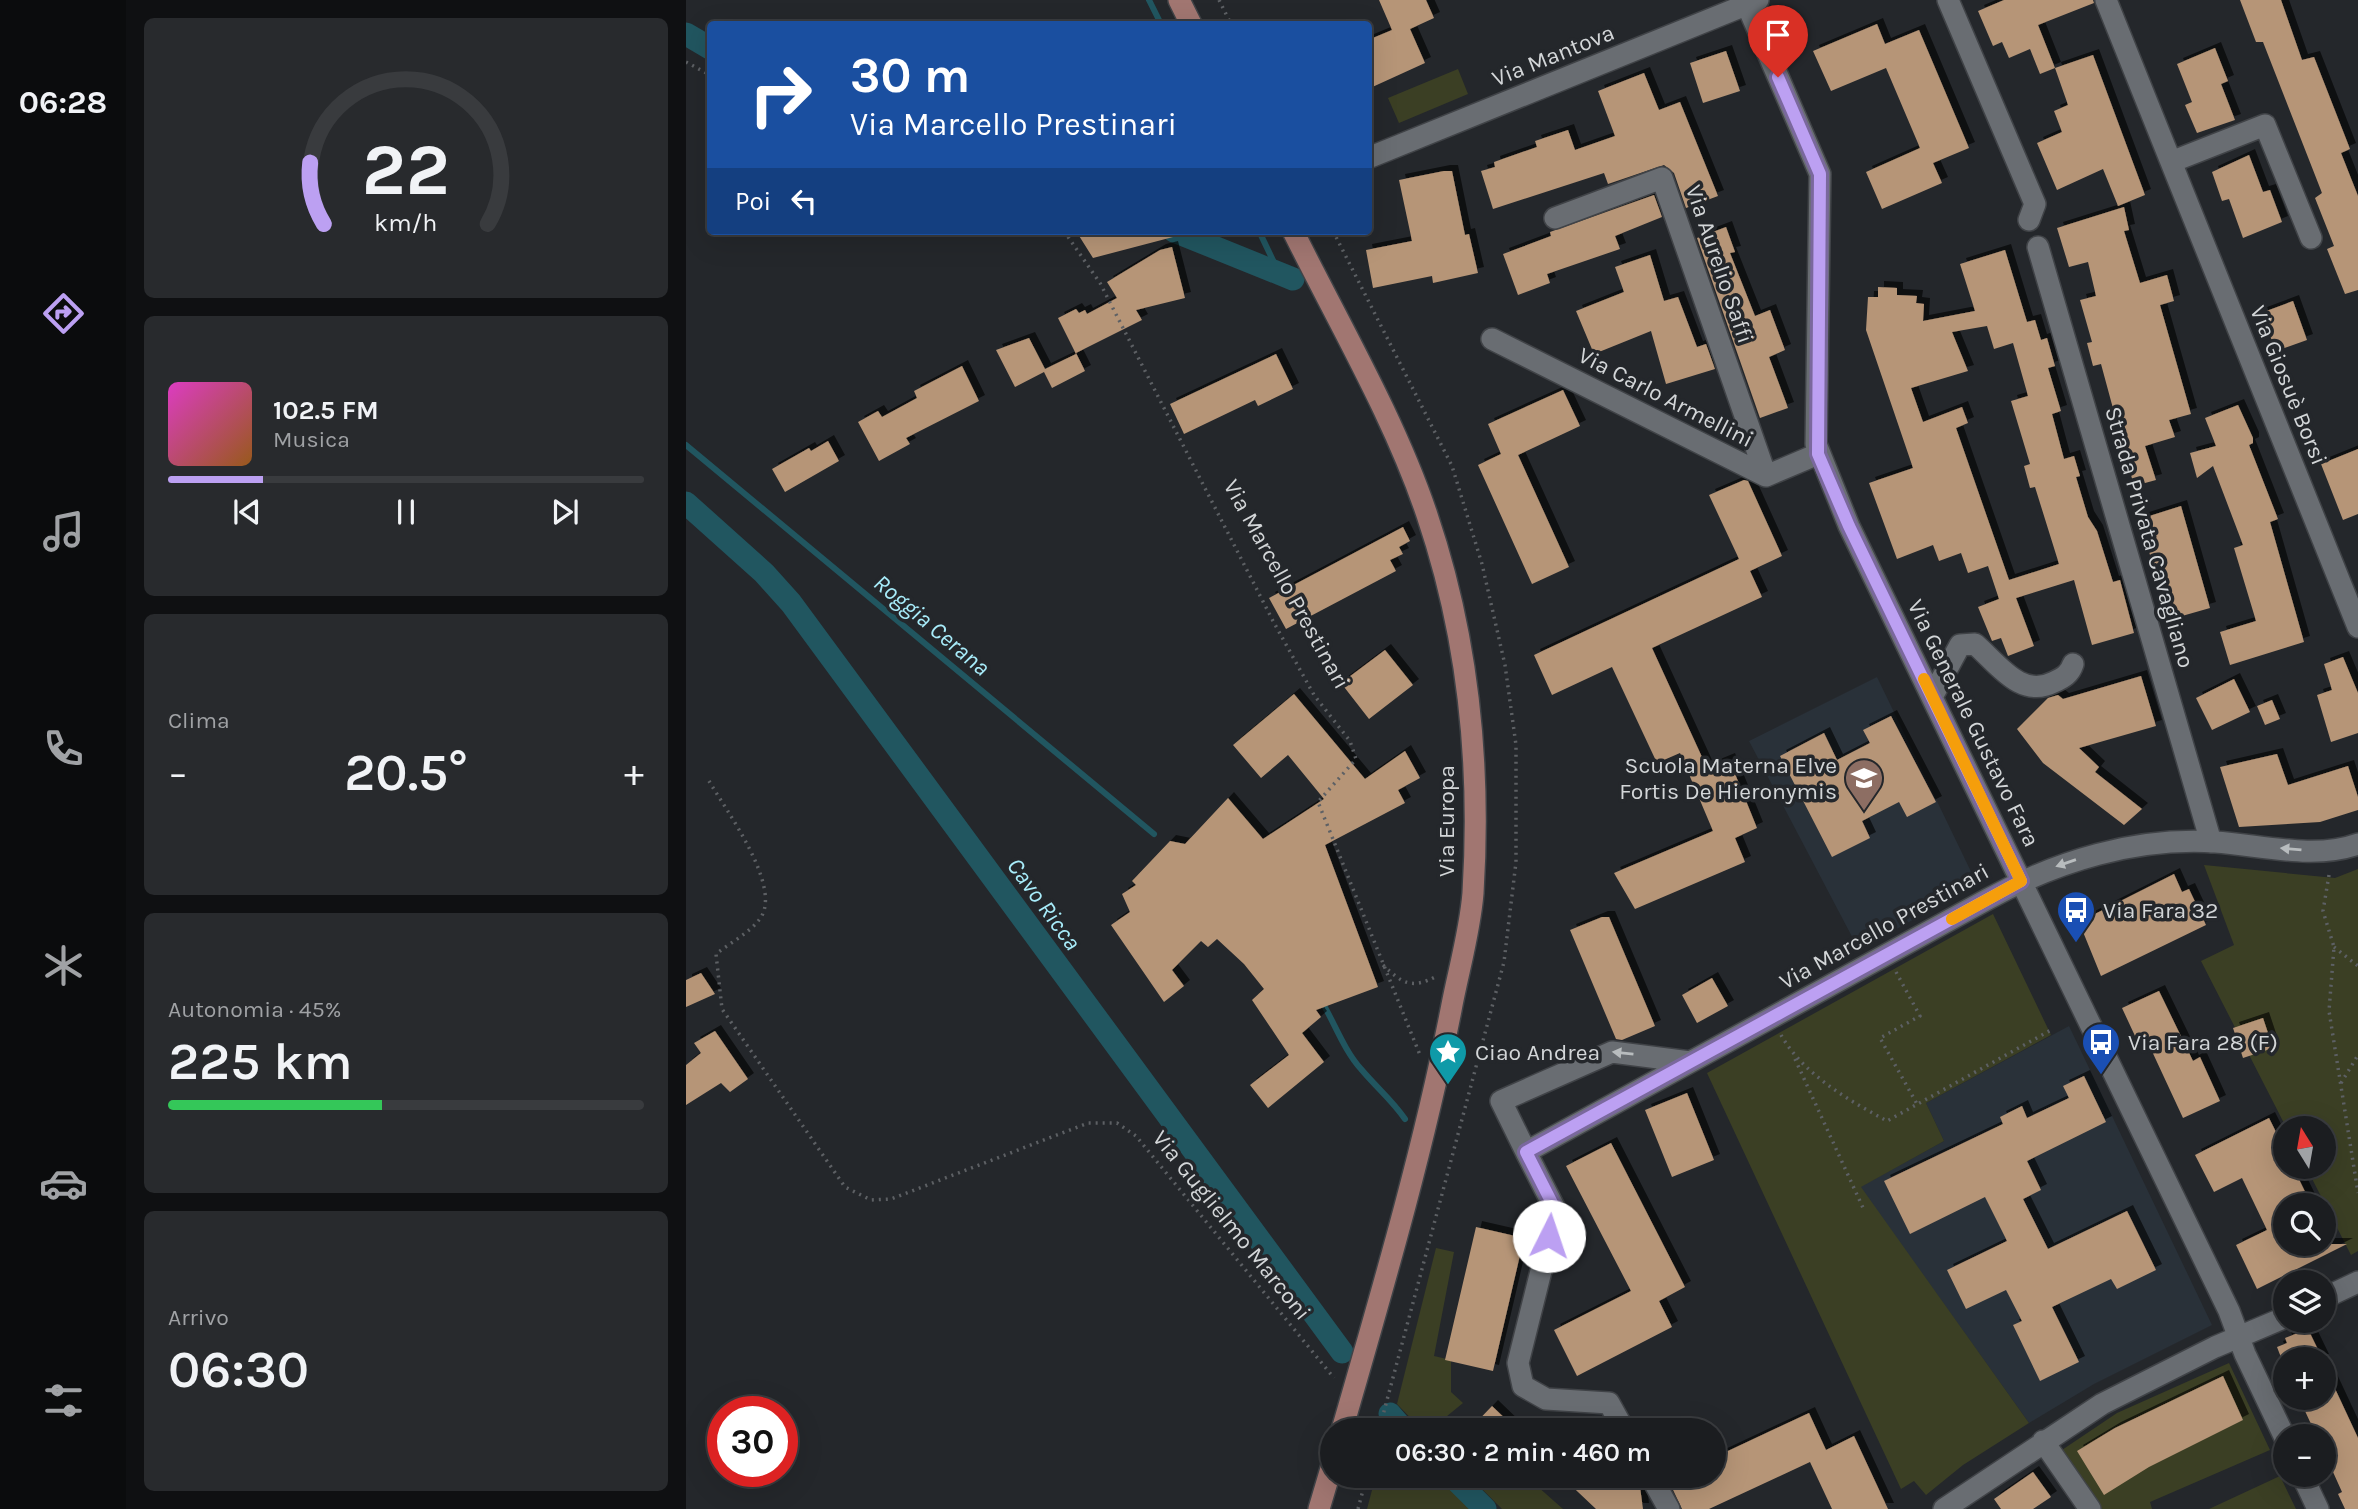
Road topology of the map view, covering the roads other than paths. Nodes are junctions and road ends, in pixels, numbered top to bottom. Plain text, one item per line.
1 (1179, 0) edge
2 (1948, 0) edge
3 (2106, 0) edge
4 (1750, 2) edge
5 (1190, 21) edge
6 (1372, 156) edge
7 (2171, 162) junction
8 (1555, 218) dead end
9 (2029, 220) dead end
10 (1300, 236) edge
11 (2311, 238) dead end
12 (2038, 247) dead end
13 (1492, 339) dead end
14 (1818, 454) junction
15 (1766, 476) junction
16 (2358, 627) edge
17 (2073, 664) dead end
18 (1932, 696) junction
19 (2211, 842) junction
20 (2358, 845) edge
21 (2021, 881) junction
22 (1690, 1062) junction
23 (1526, 1152) junction
24 (2358, 1282) edge
25 (2336, 1292) edge
26 (2273, 1323) edge
27 (2239, 1338) junction
28 (1345, 1418) edge
29 (1617, 1418) edge
30 (2279, 1424) edge
31 (2043, 1441) junction
32 (2308, 1487) edge
33 (1325, 1488) edge
34 (1657, 1488) edge
35 (1319, 1509) edge
36 (1669, 1509) edge
37 (1944, 1509) edge
38 (2090, 1509) edge
39 (2318, 1509) edge

1 - 5 main road
2 - 9 street
3 - 7 street, Via Giosuè Borsi
4 - 6 street, Via Mantova
4 - 14 street, Via Generale Gustavo Fara
7 - 11 street
7 - 16 street, Via Giosuè Borsi
8 - 15 street, Via Aurelio Saffi
10 - 28 main road, Via Europa
12 - 19 street, Strada Privata Cavagliano
13 - 15 street, Via Carlo Armellini
14 - 15 street, Via Carlo Armellini
14 - 18 street, Via Generale Gustavo Fara
17 - 18 street
18 - 21 street, Via Generale Gustavo Fara
20 -> 19 street, Via Marcello Prestinari
19 -> 21 street, Via Marcello Prestinari
21 - 22 street, Via Marcello Prestinari
21 - 27 street, Via Generale Gustavo Fara
22 - 23 street, Via Marcello Prestinari
22 -> 23 street
23 - 29 street
24 - 25 street
26 - 27 street
27 - 30 street, Via Generale Gustavo Fara
27 - 31 street
31 - 37 street
31 - 38 street
32 - 39 street
33 - 35 main road
34 - 36 street

